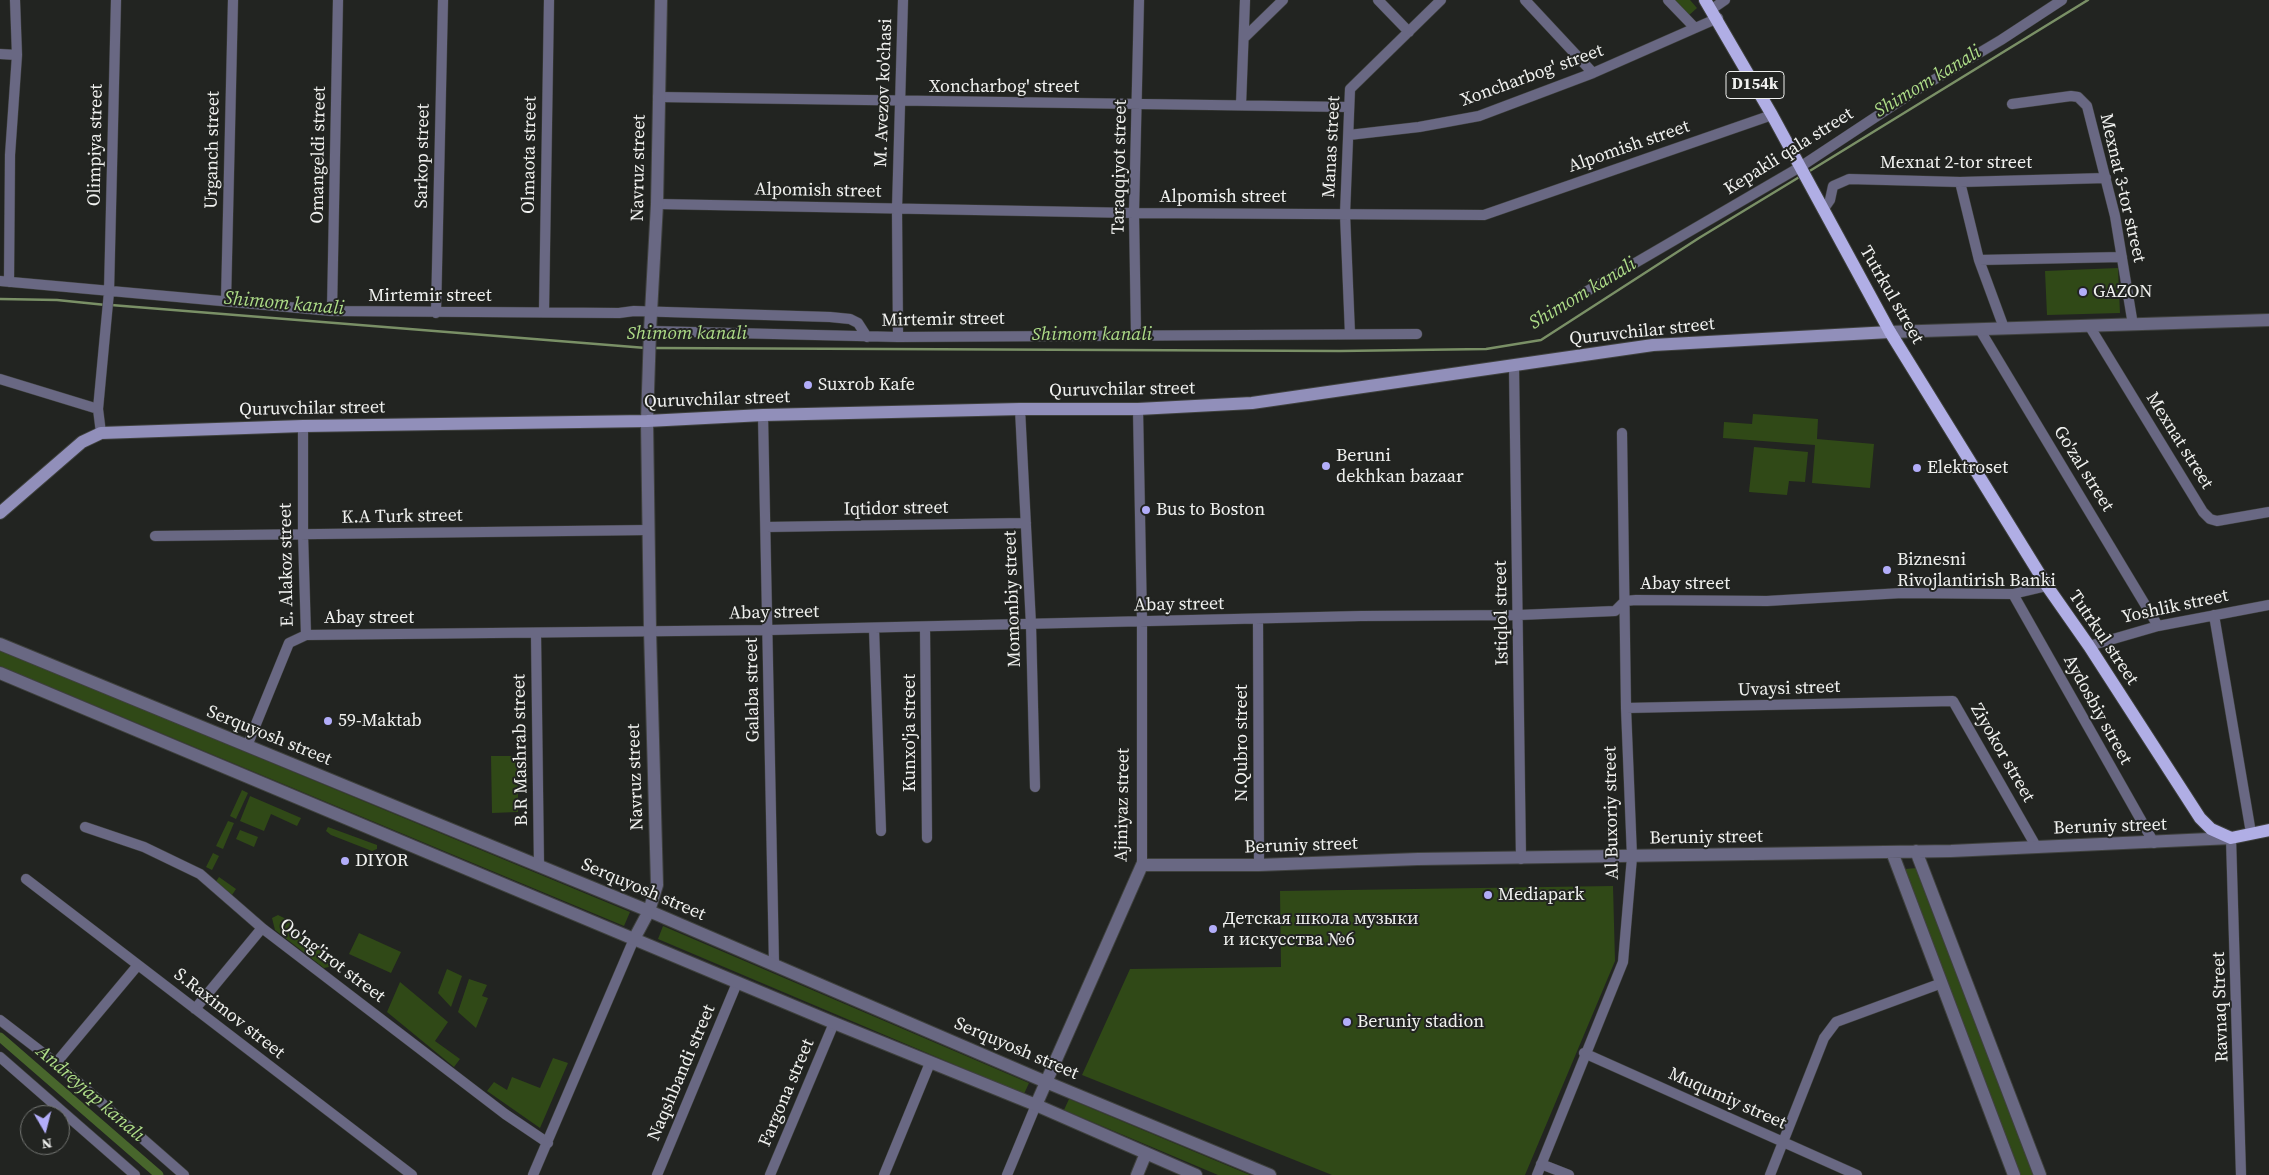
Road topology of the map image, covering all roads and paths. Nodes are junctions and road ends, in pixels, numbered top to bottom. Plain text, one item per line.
1 (15, 0) edge
2 (116, 0) edge
3 (233, 0) edge
4 (338, 0) edge
5 (442, 0) edge
6 (549, 0) edge
7 (661, 0) edge
8 (904, 0) edge
9 (1139, 0) edge
10 (1245, 0) edge
11 (1283, 0) edge
12 (1378, 0) edge
13 (1441, 0) edge
14 (1525, 0) edge
15 (1668, 0) edge
16 (1725, 0) edge
17 (2062, 0) edge
18 (1712, 9) edge
19 (1695, 28) junction
20 (1409, 32) junction
21 (1245, 37) junction
22 (0, 54) edge
23 (17, 55) junction
24 (1592, 73) junction
25 (658, 97) junction
26 (900, 102) junction
27 (1137, 104) junction
28 (2012, 104) dead end
29 (1241, 105) junction
30 (1349, 107) junction
31 (1772, 115) junction
32 (1348, 136) junction
33 (5, 155) edge
34 (1801, 170) junction
35 (2106, 178) junction
36 (1960, 182) junction
37 (658, 204) junction
38 (897, 209) junction
39 (1823, 210) junction
40 (1134, 213) junction
41 (1344, 214) junction
42 (2122, 257) junction
43 (1979, 260) junction
44 (4, 282) edge
45 (109, 292) junction
46 (1582, 294) dead end
47 (226, 301) junction
48 (332, 311) junction
49 (544, 312) junction
50 (651, 312) junction
51 (436, 313) junction
52 (2269, 320) edge
53 (2133, 325) junction
54 (2090, 327) junction
55 (2004, 328) junction
56 (1980, 330) junction
57 (1890, 332) junction
58 (650, 334) junction
59 (1350, 334) junction
60 (1417, 334) dead end
61 (1136, 335) junction
62 (867, 337) junction
63 (898, 337) junction
64 (1514, 366) junction
65 (0, 379) edge
66 (98, 409) junction
67 (1020, 409) junction
68 (1138, 409) junction
69 (763, 415) junction
70 (647, 421) junction
71 (303, 426) junction
72 (100, 433) junction
73 (1622, 433) dead end
74 (2269, 512) edge
75 (0, 513) edge
76 (1026, 523) junction
77 (766, 527) junction
78 (650, 530) junction
79 (302, 534) junction
80 (155, 536) dead end
81 (2047, 586) junction
82 (2013, 594) junction
83 (1625, 601) junction
84 (2269, 605) edge
85 (1519, 615) junction
86 (2214, 616) junction
87 (1258, 620) junction
88 (1142, 622) junction
89 (1031, 625) junction
90 (2158, 626) junction
91 (926, 627) junction
92 (874, 628) junction
93 (650, 630) junction
94 (769, 630) junction
95 (536, 633) junction
96 (306, 635) junction
97 (0, 644) edge
98 (2089, 646) junction
99 (0, 673) edge
100 (1953, 701) joint
101 (1626, 708) junction
102 (247, 746) junction
103 (1035, 787) dead end
104 (85, 826) dead end
105 (2269, 830) edge
106 (881, 831) dead end
107 (2251, 833) junction
108 (927, 838) dead end
109 (2231, 838) junction
110 (2154, 843) junction
111 (2037, 848) junction
112 (1916, 851) junction
113 (1892, 852) junction
114 (1632, 857) junction
115 (1521, 859) junction
116 (1142, 865) junction
117 (538, 866) junction
118 (1259, 866) junction
119 (26, 879) dead end
120 (649, 911) junction
121 (262, 928) junction
122 (634, 939) junction
123 (774, 964) junction
124 (138, 965) junction
125 (737, 982) junction
126 (1942, 983) junction
127 (195, 1009) junction
128 (0, 1020) edge
129 (834, 1024) junction
130 (1584, 1053) junction
131 (0, 1057) edge
132 (56, 1063) junction
133 (930, 1063) junction
134 (1046, 1082) junction
135 (1036, 1105) junction
136 (1784, 1142) junction
137 (548, 1143) junction
138 (1146, 1153) junction
139 (1541, 1164) junction
140 (135, 1175) edge
141 (184, 1175) edge
142 (412, 1175) edge
143 (533, 1175) edge
144 (657, 1175) edge
145 (770, 1175) edge
146 (884, 1175) edge
147 (1007, 1175) edge
148 (1137, 1175) edge
149 (1196, 1175) edge
150 (1270, 1175) edge
151 (1537, 1175) edge
152 (1569, 1175) edge
153 (1770, 1175) edge
154 (1857, 1175) edge
155 (2014, 1175) edge
156 (2040, 1175) edge
157 (2241, 1175) edge

1 - 23 street
2 - 45 street, Olimpiya street
3 - 47 street, Urganch street
4 - 48 street, Omangeldi street
5 - 51 street, Sarkop street
6 - 49 street, Olmaota street
7 - 25 street, Navruz street
8 - 26 street, M. Avezov ko'chasi
9 - 27 street, Taraqqiyot street
10 - 21 street
11 - 21 street
12 - 20 street
13 - 20 street, Manas street
14 - 24 street
15 - 19 street
16 - 18 street, Xoncharbog' street
17 - 34 street, Kepakli qala street
18 - 19 street, Xoncharbog' street
18 - 31 main road, D154k
19 - 24 street, Xoncharbog' street
20 - 30 street, Manas street
21 - 29 street
22 - 23 street
23 - 33 street
24 - 32 street, Xoncharbog' street
25 - 26 street, Xoncharbog' street
25 - 37 street, Navruz street
26 - 27 street, Xoncharbog' street
26 - 38 street, M. Avezov ko'chasi
27 - 29 street, Xoncharbog' street
27 - 40 street, Taraqqiyot street
28 - 35 street, Mexnat 3-tor street
29 - 30 street, Xoncharbog' street
30 - 32 street, Manas street
31 - 34 main road, D154k
31 - 41 street, Alpomish street
32 - 41 street, Manas street
33 - 44 street
34 - 39 main road, Tutrkul street / D154k
34 - 46 street, Kepakli qala street
35 - 36 street, Mexnat 2-tor street
35 - 42 street, Mexnat 3-tor street
36 - 39 street, Mexnat 2-tor street
36 - 43 street
37 - 38 street, Alpomish street
37 - 50 street, Navruz street
38 - 40 street, Alpomish street
38 - 63 street, M. Avezov ko'chasi
39 - 57 main road, Tutrkul street / D154k
40 - 41 street, Alpomish street
40 - 61 street, Taraqqiyot street
41 - 59 street, Manas street
42 - 43 street
42 - 53 street, Mexnat 3-tor street
43 - 55 street
44 - 45 street, Mirtemir street
45 - 47 street, Mirtemir street
45 - 66 street, Olimpiya street
47 - 48 street, Mirtemir street
48 - 51 street, Mirtemir street
49 - 50 street, Mirtemir street
49 - 51 street, Mirtemir street
50 - 58 street, Navruz street
50 - 62 street, Mirtemir street
52 - 53 street, Quruvchilar street
53 - 54 street, Quruvchilar street
54 - 55 street, Quruvchilar street
54 - 74 street, Mexnat street
55 - 56 street, Quruvchilar street
56 - 57 street, Quruvchilar street
56 - 90 street, Go'zal street
57 - 64 main road, Quruvchilar street
57 - 81 main road, Tutrkul street / D154k
58 - 62 street, Mirtemir street
58 - 70 street, Navruz street
59 - 60 street, Mirtemir street
59 - 61 street, Mirtemir street
61 - 63 street, Mirtemir street
62 - 63 street, Mirtemir street
64 - 68 main road, Quruvchilar street
64 - 85 street, Istiqlol street
65 - 66 street
66 - 72 street, Olimpiya street
67 - 68 main road, Quruvchilar street
67 - 69 main road, Quruvchilar street
67 - 76 street, Momonbiy street
68 - 88 street, Ajiniyaz street
69 - 70 main road, Quruvchilar street
69 - 77 street, Galaba street
70 - 71 main road, Quruvchilar street
70 - 78 street, Navruz street
71 - 72 main road, Quruvchilar street
71 - 79 street, E. Alakoz street
72 - 75 main road, Quruvchilar street
73 - 83 street, Al Buxoriy street
76 - 77 street, Iqtidor street
76 - 89 street, Momonbiy street
77 - 94 street, Galaba street
78 - 79 street, K.A Turk street
78 - 93 street, Navruz street
79 - 80 street, K.A Turk street
79 - 96 street, E. Alakoz street
81 - 82 street, Abay street
81 - 98 main road, Tutrkul street / D154k
82 - 83 street, Abay street
82 - 110 street, Aydosbiy street
83 - 85 street, Abay street
83 - 101 street, Al Buxoriy street
84 - 86 street, Yoshlik street
85 - 87 street, Abay street
85 - 115 street, Istiqlol street
86 - 90 street, Yoshlik street
86 - 107 street
87 - 88 street, Abay street
87 - 118 street, N.Qubro street
88 - 89 street, Abay street
88 - 116 street, Ajiniyaz street
89 - 91 street, Abay street
89 - 103 street, Momonbiy street
90 - 98 street, Yoshlik street
91 - 92 street, Abay street
91 - 108 street, Kunxo'ja street
92 - 94 street, Abay street
92 - 106 street, Kunxo'ja street
93 - 94 street, Abay street
93 - 95 street, Abay street
93 - 120 street, Navruz street
94 - 123 street, Galaba street
95 - 96 street, Abay street
95 - 117 street, B.R Mashrab street
96 - 102 street, E. Alakoz street
97 - 102 street, Serquyosh street
98 - 109 main road, Tutrkul street / D154k
99 - 122 street
100 - 101 street, Uvaysi street
100 - 111 street, Ziyokor street
101 - 114 street, Al Buxoriy street
102 - 117 street, Serquyosh street
104 - 121 street, Qo'ng'irot street
105 - 107 main road, Beruniy street
107 - 109 main road, Beruniy street
109 - 110 street, Beruniy street
109 - 157 street, Ravnaq Street
110 - 111 street, Beruniy street
111 - 112 street, Beruniy street
112 - 113 street, Beruniy street
112 - 156 street
113 - 114 street, Beruniy street
113 - 126 street
114 - 115 street, Beruniy street
114 - 130 street, Al Buxoriy street
115 - 118 street, Beruniy street
116 - 118 street, Beruniy street
116 - 134 street, Ajiniyaz street
117 - 120 street, Serquyosh street
119 - 124 street, S.Raximov street
120 - 122 street, Navruz street
120 - 123 street, Serquyosh street
121 - 127 street
121 - 137 street, Qo'ng'irot street
122 - 125 street
122 - 137 street, Navruz street
123 - 134 street, Serquyosh street
124 - 127 street, S.Raximov street
124 - 132 street
125 - 129 street
125 - 144 street, Naqshbandi street
126 - 136 street
126 - 155 street
127 - 142 street, S.Raximov street
128 - 132 street
129 - 133 street
129 - 145 street, Fargona street
130 - 136 street, Muqumiy street
130 - 139 street, Al Buxoriy street
131 - 140 street
132 - 141 street
133 - 135 street
133 - 146 street
134 - 135 street, Ajiniyaz street
134 - 150 street, Serquyosh street
135 - 138 street
135 - 147 street, Ajiniyaz street
136 - 153 street
136 - 154 street, Muqumiy street
137 - 143 street, Navruz street
138 - 148 street
138 - 149 street
139 - 151 street, Al Buxoriy street
139 - 152 street

